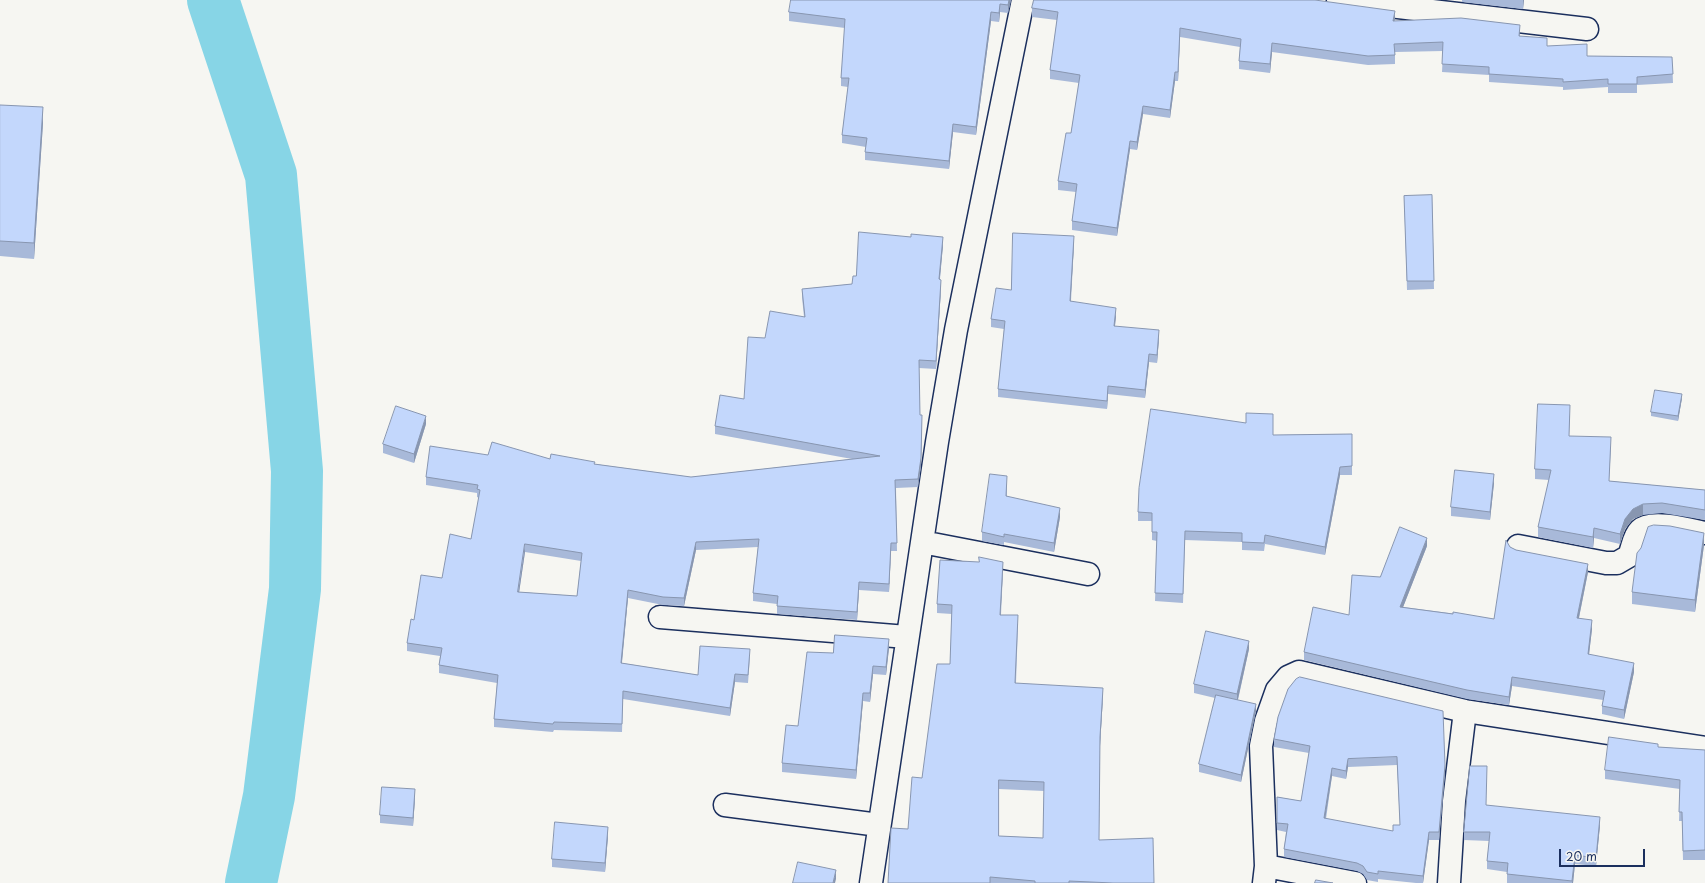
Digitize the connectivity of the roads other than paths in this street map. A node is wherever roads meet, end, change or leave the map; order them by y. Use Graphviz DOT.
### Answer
graph roads {
  1 [pos="1023,0"];
  2 [pos="1338,0"];
  3 [pos="1587,29"];
  4 [pos="1705,533"];
  5 [pos="922,542"];
  6 [pos="1518,546"];
  7 [pos="1088,574"];
  8 [pos="660,617"];
  9 [pos="907,637"];
  10 [pos="1465,711"];
  11 [pos="1705,748"];
  12 [pos="725,805"];
  13 [pos="879,825"];
  14 [pos="1265,874"];
  15 [pos="871,883"];
  16 [pos="1355,883"];
  17 [pos="1450,883"];
  1 -- 5 [label="street"];
  2 -- 3 [label="street"];
  4 -- 6 [label="street"];
  5 -- 7 [label="street"];
  5 -- 9 [label="street"];
  8 -- 9 [label="street"];
  9 -- 13 [label="street"];
  10 -- 11 [label="street"];
  10 -- 14 [label="street"];
  10 -- 17 [label="street"];
  12 -- 13 [label="street"];
  13 -- 15 [label="street"];
  14 -- 16 [label="street"];
}
